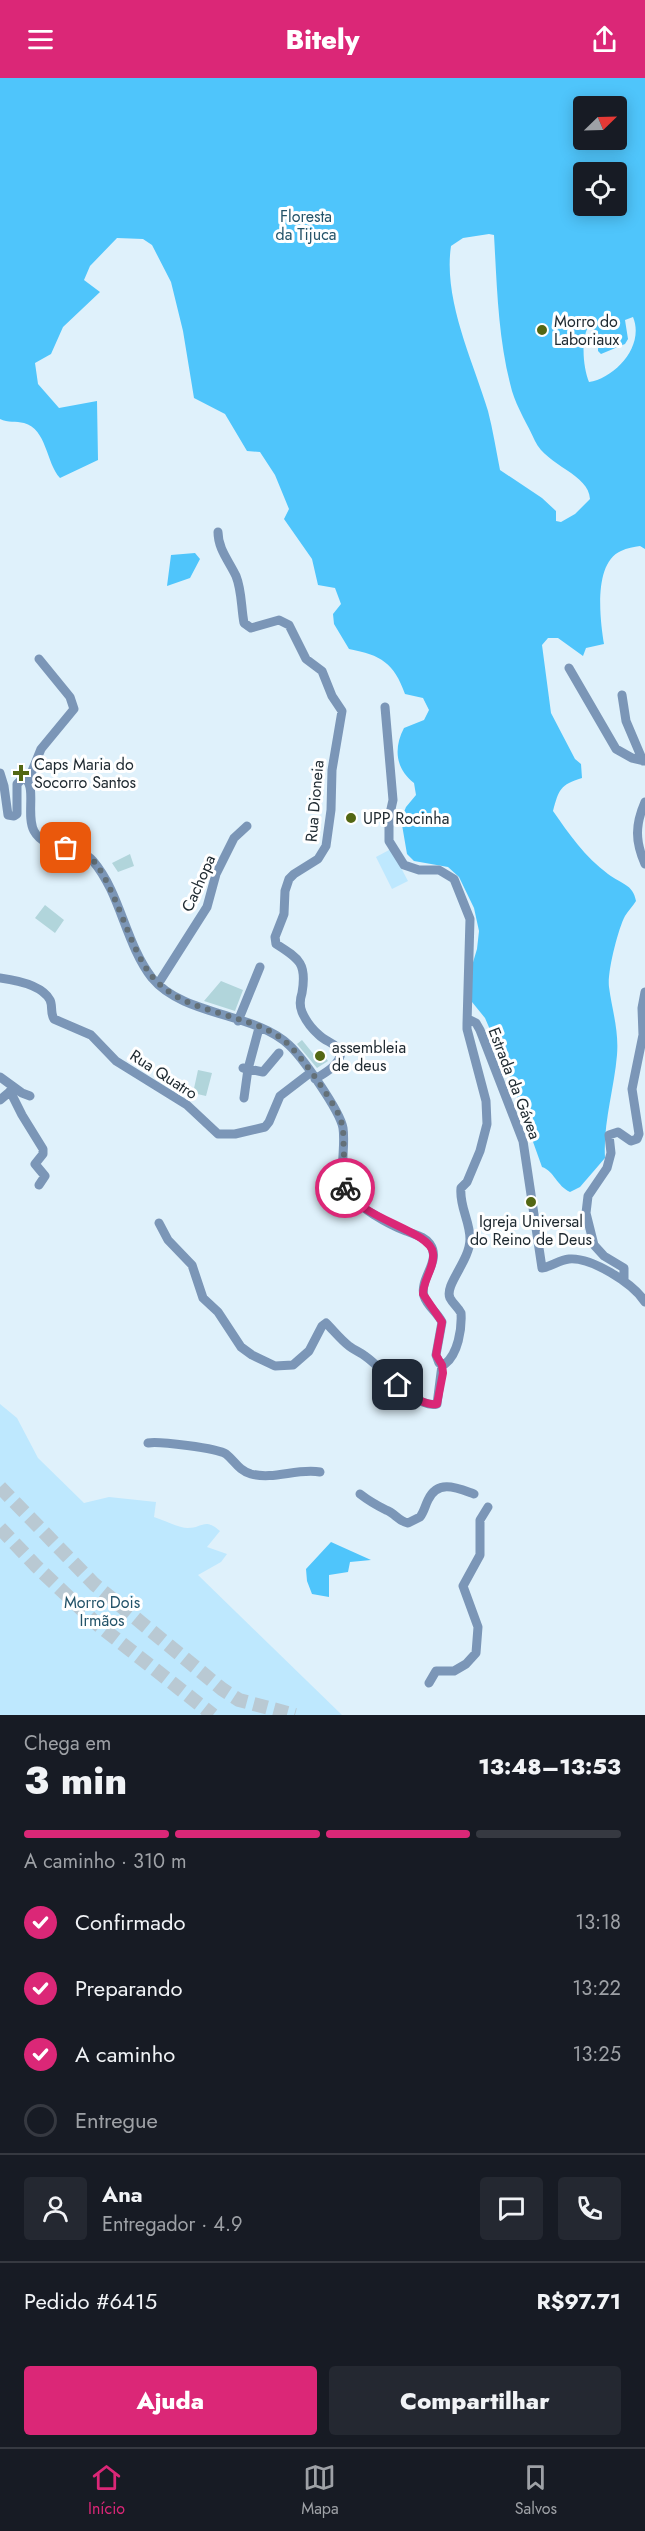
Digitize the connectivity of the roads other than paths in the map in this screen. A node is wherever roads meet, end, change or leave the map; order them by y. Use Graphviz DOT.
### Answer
graph roads {
  1 [pos="218,532"];
  2 [pos="39,659"];
  3 [pos="569,668"];
  4 [pos="622,695"];
  5 [pos="384,707"];
  6 [pos="644,761"];
  7 [pos="0,772"];
  8 [pos="28,781"];
  9 [pos="645,802"];
  10 [pos="247,826"];
  11 [pos="645,864"];
  12 [pos="260,967"];
  13 [pos="0,978"];
  14 [pos="158,984"];
  15 [pos="645,992"];
  16 [pos="644,1017"];
  17 [pos="238,1021"];
  18 [pos="467,1024"];
  19 [pos="259,1028"];
  20 [pos="279,1053"];
  21 [pos="246,1069"];
  22 [pos="313,1076"];
  23 [pos="0,1077"];
  24 [pos="13,1090"];
  25 [pos="30,1096"];
  26 [pos="244,1098"];
  27 [pos="0,1100"];
  28 [pos="39,1185"];
  29 [pos="159,1223"];
  30 [pos="624,1279"];
  31 [pos="645,1302"];
  32 [pos="442,1365"];
  33 [pos="148,1443"];
  34 [pos="320,1472"];
  35 [pos="360,1494"];
  36 [pos="474,1494"];
  37 [pos="488,1507"];
  38 [pos="429,1683"];
  1 -- 22 [label="street, Rua Dioneia"];
  2 -- 8 [label="street"];
  3 -- 6 [label="street"];
  4 -- 6 [label="street"];
  5 -- 18 [label="street"];
  7 -- 8 [label="street"];
  8 -- 14 [label="street"];
  9 -- 11 [label="street"];
  10 -- 14 [label="street, Cachopa"];
  12 -- 17 [label="street"];
  13 -- 22 [label="street, Rua Quatro"];
  14 -- 17 [label="street"];
  15 -- 16 [label="street"];
  16 -- 30 [label="street"];
  17 -- 19 [label="street"];
  18 -- 30 [label="street, Estrada da Gávea"];
  18 -- 32 [label="street, Estrada da Gávea"];
  19 -- 21 [label="street"];
  19 -- 22 [label="street"];
  20 -- 21 [label="street"];
  21 -- 26 [label="street"];
  22 -- 32 [label="street"];
  23 -- 24 [label="street"];
  24 -- 25 [label="street"];
  24 -- 27 [label="street"];
  24 -- 28 [label="street"];
  29 -- 32 [label="street"];
  30 -- 31 [label="street, Estrada da Gávea"];
  33 -- 34 [label="street"];
  35 -- 36 [label="street"];
  37 -- 38 [label="street"];
}
